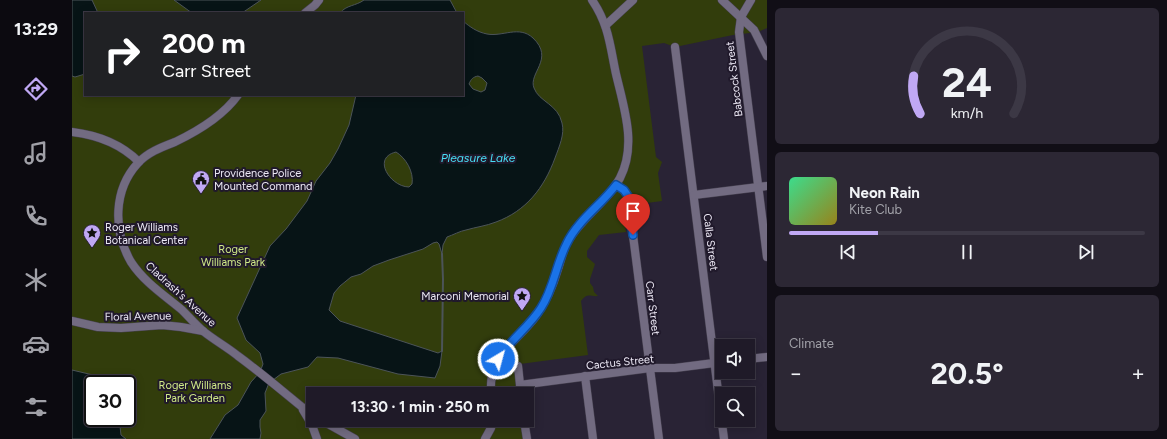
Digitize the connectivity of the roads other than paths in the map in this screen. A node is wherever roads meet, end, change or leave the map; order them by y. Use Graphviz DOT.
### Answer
graph roads {
  1 [pos="319,0"];
  2 [pos="592,0"];
  3 [pos="633,0"];
  4 [pos="722,0"];
  5 [pos="751,0"];
  6 [pos="306,12"];
  7 [pos="741,17"];
  8 [pos="606,26"];
  9 [pos="675,48"];
  10 [pos="767,56"];
  11 [pos="237,96"];
  12 [pos="72,132"];
  13 [pos="139,162"];
  14 [pos="616,185"];
  15 [pos="767,186"];
  16 [pos="758,187"];
  17 [pos="694,195"];
  18 [pos="767,257"];
  19 [pos="72,321"];
  20 [pos="204,332"];
  21 [pos="715,342"];
  22 [pos="767,357"];
  23 [pos="755,358"];
  24 [pos="715,363"];
  25 [pos="518,366"];
  26 [pos="650,368"];
  27 [pos="585,376"];
  28 [pos="719,379"];
  29 [pos="520,385"];
  30 [pos="491,387"];
  31 [pos="302,407"];
  32 [pos="306,410"];
  33 [pos="334,427"];
  34 [pos="491,427"];
  35 [pos="525,427"];
  36 [pos="317,439"];
  37 [pos="355,439"];
  38 [pos="485,439"];
  39 [pos="527,439"];
  40 [pos="593,439"];
  41 [pos="658,439"];
  42 [pos="724,439"];
  1 -- 6 [label="street"];
  2 -- 8 [label="street"];
  3 -- 8 [label="street"];
  4 -- 7 [label="street"];
  5 -- 7 [label="street"];
  7 -- 10 [label="street"];
  7 -- 16 [label="street, Babcock Street"];
  8 -- 14 [label="street"];
  9 -- 17 [label="street, Calla Street"];
  11 -- 13 [label="street, Cladrash's Avenue"];
  12 -- 13 [label="street"];
  13 -- 20 [label="street, Cladrash's Avenue"];
  14 -- 26 [label="street, Carr Street"];
  14 -- 30 [label="street"];
  15 -- 16 [label="street"];
  16 -- 17 [label="street"];
  16 -- 18 [label="street, Babcock Street"];
  17 -- 21 [label="street, Calla Street"];
  19 -- 20 [label="street, Floral Avenue"];
  20 -- 31 [label="street, Cladrash's Avenue"];
  22 -- 23 [label="street"];
  24 -- 26 [label="street, Cactus Street"];
  25 -- 29 [label="street"];
  26 -- 27 [label="street, Cactus Street"];
  26 -- 41 [label="street, Carr Street"];
  27 -- 29 [label="street, Cactus Street"];
  27 -- 40 [label="street"];
  28 -- 42 [label="street, Calla Street"];
  31 -- 32 [label="street, Cladrash's Avenue"];
  31 -- 36 [label="street, Cladrash's Avenue"];
  33 -- 37 [label="street"];
  34 -- 38 [label="street"];
  35 -- 39 [label="street"];
}
